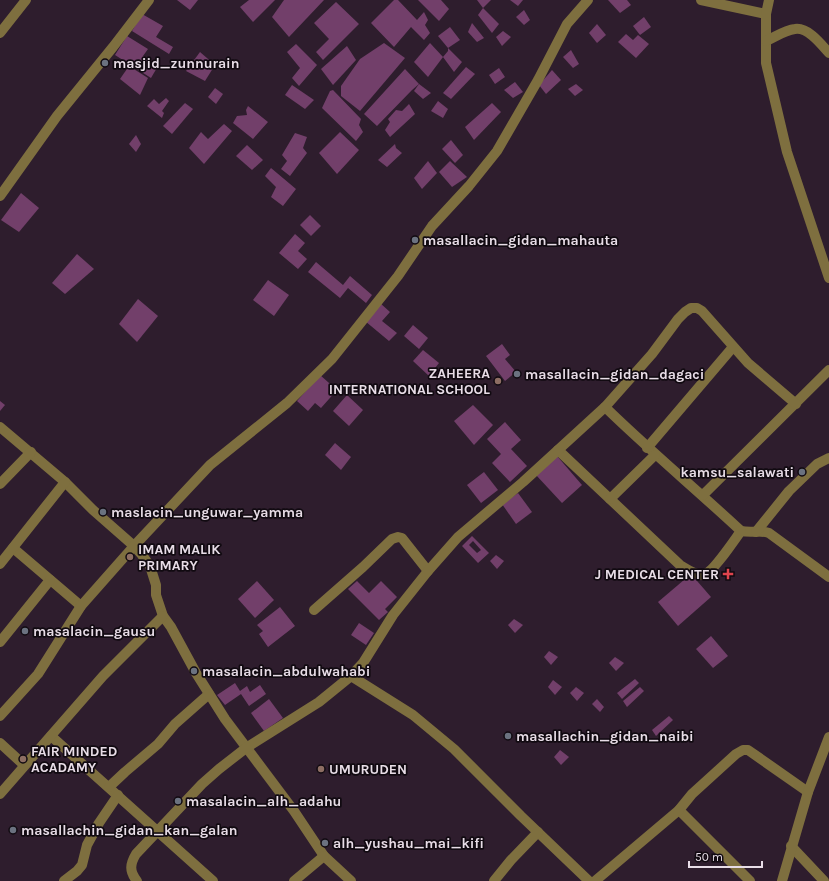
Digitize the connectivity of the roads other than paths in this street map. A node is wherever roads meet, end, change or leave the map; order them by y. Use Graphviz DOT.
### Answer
graph roads {
  1 [pos="26,0"];
  2 [pos="149,0"];
  3 [pos="588,0"];
  4 [pos="701,0"];
  5 [pos="769,0"];
  6 [pos="766,14"];
  7 [pos="0,34"];
  8 [pos="766,41"];
  9 [pos="829,53"];
  10 [pos="0,196"];
  11 [pos="829,278"];
  12 [pos="733,347"];
  13 [pos="829,370"];
  14 [pos="796,404"];
  15 [pos="605,407"];
  16 [pos="0,427"];
  17 [pos="558,450"];
  18 [pos="651,451"];
  19 [pos="31,452"];
  20 [pos="829,458"];
  21 [pos="65,482"];
  22 [pos="0,484"];
  23 [pos="703,495"];
  24 [pos="610,499"];
  25 [pos="741,531"];
  26 [pos="756,532"];
  27 [pos="134,546"];
  28 [pos="13,548"];
  29 [pos="0,564"];
  30 [pos="428,571"];
  31 [pos="829,577"];
  32 [pos="50,580"];
  33 [pos="81,606"];
  34 [pos="314,610"];
  35 [pos="163,616"];
  36 [pos="0,642"];
  37 [pos="351,676"];
  38 [pos="209,694"];
  39 [pos="0,716"];
  40 [pos="51,736"];
  41 [pos="829,737"];
  42 [pos="0,743"];
  43 [pos="246,748"];
  44 [pos="24,765"];
  45 [pos="109,787"];
  46 [pos="808,792"];
  47 [pos="0,794"];
  48 [pos="118,795"];
  49 [pos="679,810"];
  50 [pos="158,831"];
  51 [pos="538,832"];
  52 [pos="792,846"];
  53 [pos="324,856"];
  54 [pos="64,881"];
  55 [pos="137,881"];
  56 [pos="213,881"];
  57 [pos="294,881"];
  58 [pos="351,881"];
  59 [pos="494,881"];
  60 [pos="589,881"];
  61 [pos="595,881"];
  62 [pos="750,881"];
  63 [pos="782,881"];
  64 [pos="824,881"];
  1 -- 7 [label="street"];
  2 -- 10 [label="street"];
  3 -- 27 [label="street"];
  4 -- 6 [label="street"];
  5 -- 6 [label="street"];
  6 -- 8 [label="street"];
  8 -- 9 [label="street"];
  8 -- 11 [label="street"];
  12 -- 14 [label="street"];
  12 -- 15 [label="street"];
  12 -- 18 [label="street"];
  13 -- 14 [label="street"];
  14 -- 23 [label="street"];
  15 -- 17 [label="street"];
  15 -- 18 [label="street"];
  16 -- 19 [label="street"];
  17 -- 24 [label="street"];
  17 -- 30 [label="street"];
  18 -- 23 [label="street"];
  18 -- 24 [label="street"];
  19 -- 21 [label="street"];
  19 -- 22 [label="street"];
  20 -- 26 [label="street"];
  21 -- 27 [label="street"];
  21 -- 28 [label="street"];
  23 -- 25 [label="street"];
  24 -- 25 [label="street"];
  25 -- 26 [label="street"];
  26 -- 31 [label="street"];
  27 -- 33 [label="street"];
  27 -- 35 [label="street"];
  28 -- 29 [label="street"];
  28 -- 32 [label="street"];
  30 -- 34 [label="street"];
  30 -- 37 [label="street"];
  32 -- 33 [label="street"];
  32 -- 36 [label="street"];
  33 -- 39 [label="street"];
  35 -- 38 [label="street"];
  35 -- 40 [label="street"];
  37 -- 43 [label="street"];
  37 -- 51 [label="street"];
  38 -- 43 [label="street"];
  38 -- 45 [label="street"];
  40 -- 44 [label="street"];
  40 -- 45 [label="street"];
  41 -- 46 [label="street"];
  42 -- 44 [label="street"];
  43 -- 50 [label="street"];
  43 -- 53 [label="street"];
  44 -- 47 [label="street"];
  45 -- 48 [label="street"];
  46 -- 49 [label="street"];
  46 -- 52 [label="street"];
  48 -- 50 [label="street"];
  48 -- 54 [label="street"];
  49 -- 61 [label="street"];
  49 -- 62 [label="street"];
  50 -- 55 [label="street"];
  50 -- 56 [label="street"];
  51 -- 59 [label="street"];
  51 -- 60 [label="street"];
  52 -- 63 [label="street"];
  52 -- 64 [label="street"];
  53 -- 57 [label="street"];
  53 -- 58 [label="street"];
}
